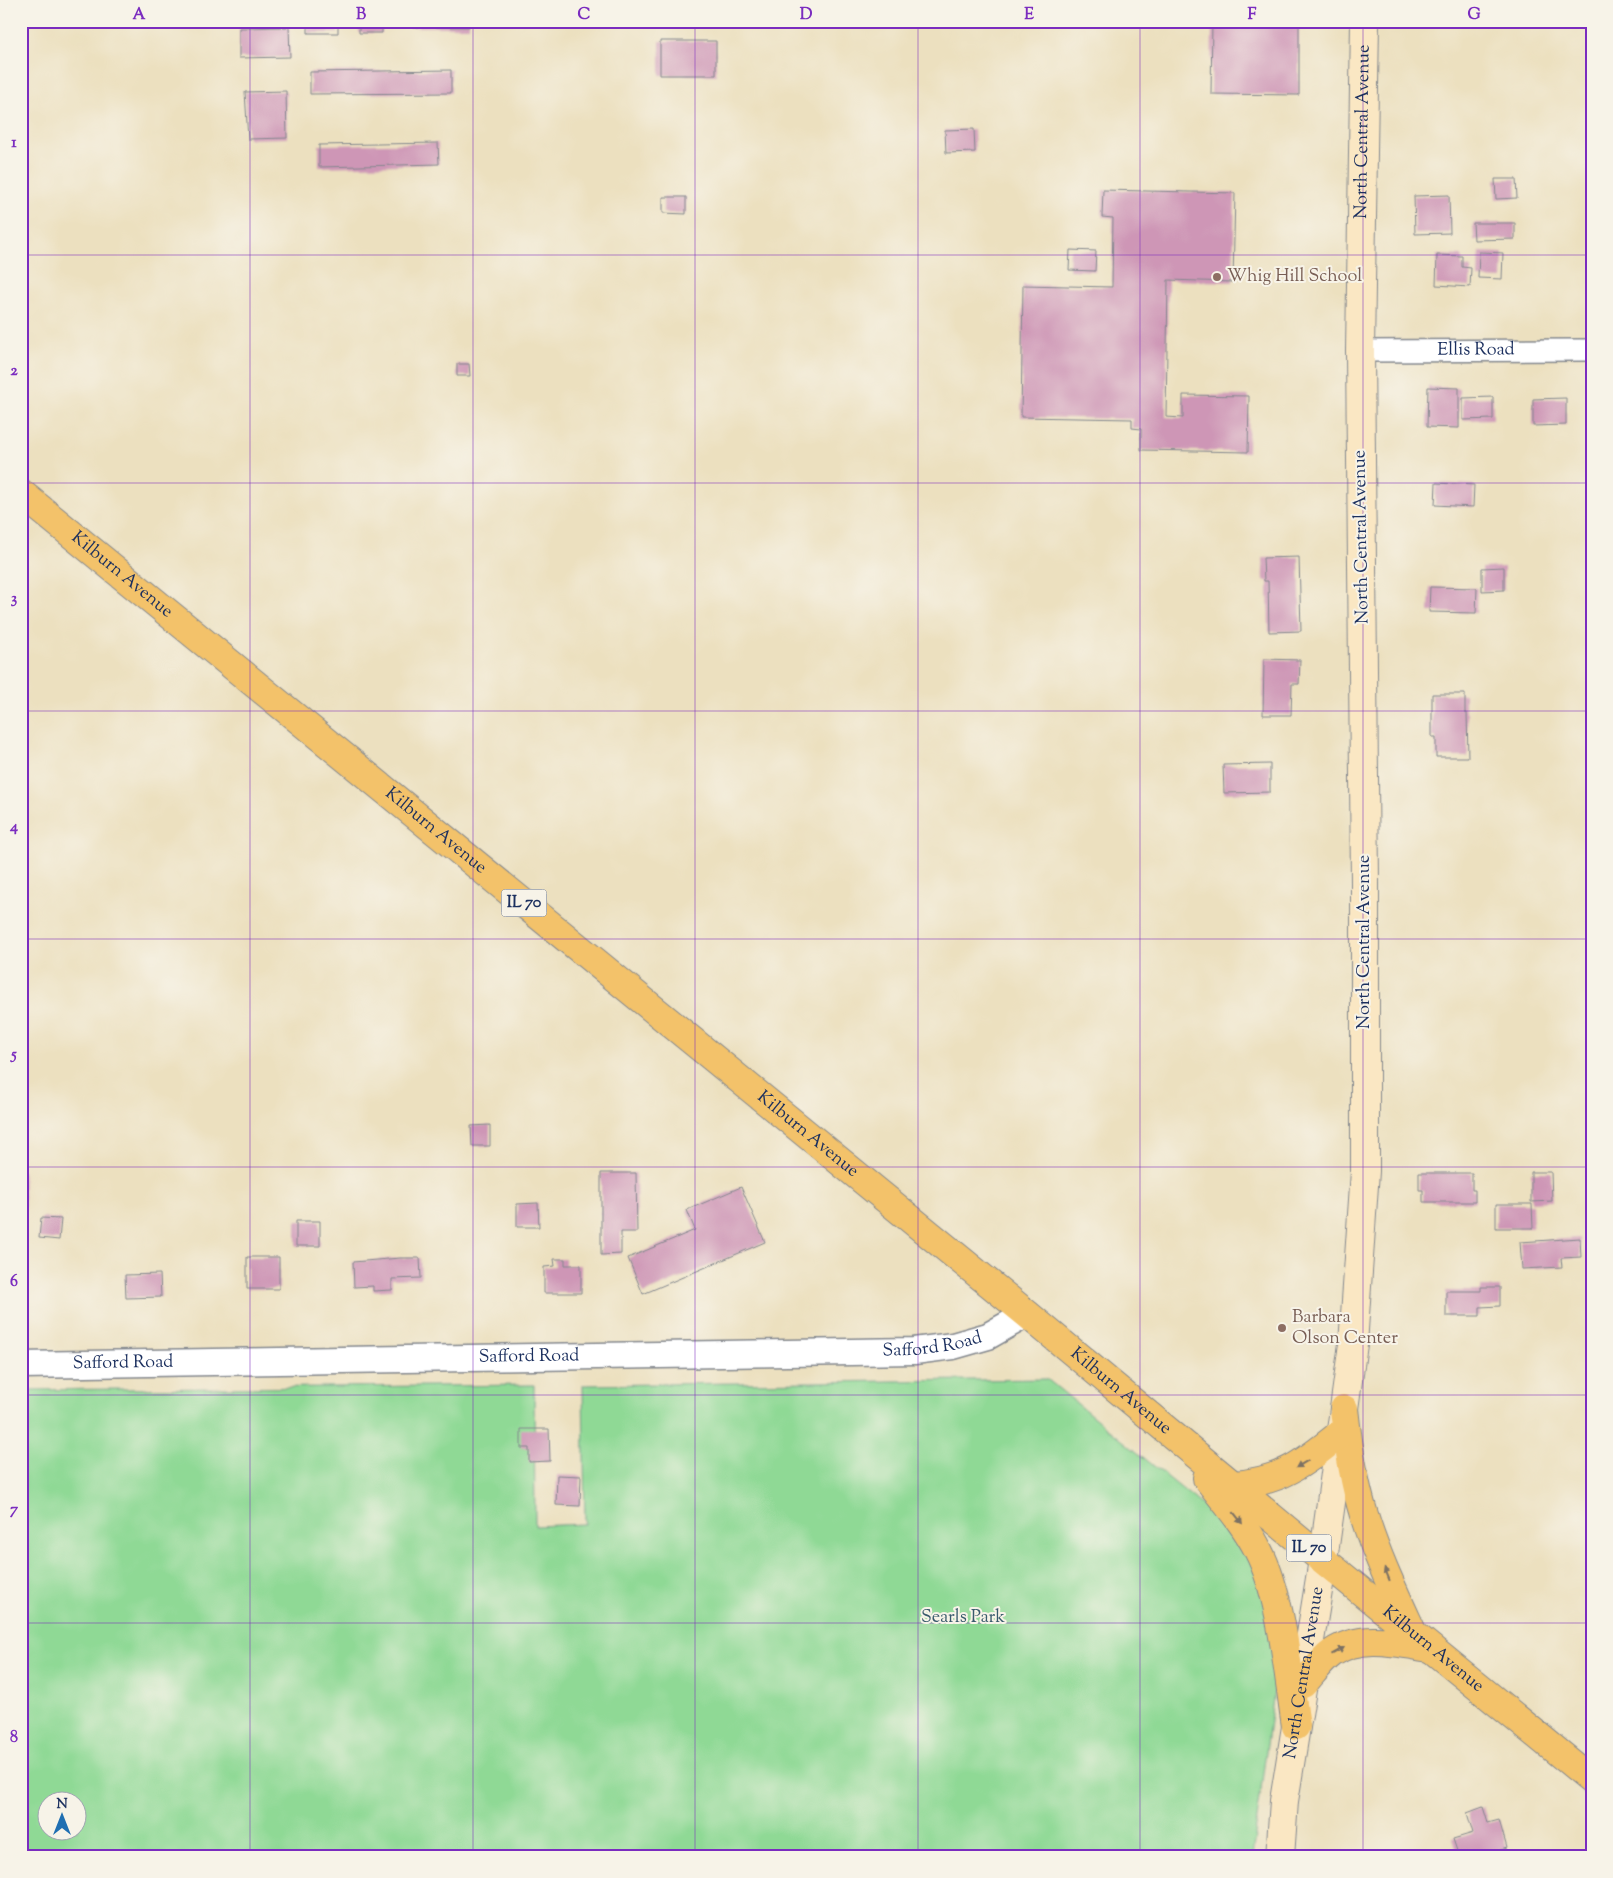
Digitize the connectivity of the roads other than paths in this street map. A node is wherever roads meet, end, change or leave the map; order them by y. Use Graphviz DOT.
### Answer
graph roads {
  1 [pos="1365,21"];
  2 [pos="1592,350"];
  3 [pos="1360,351"];
  4 [pos="21,493"];
  5 [pos="1027,1314"];
  6 [pos="21,1365"];
  7 [pos="1342,1421"];
  8 [pos="1176,1438"];
  9 [pos="1232,1485"];
  10 [pos="1323,1560"];
  11 [pos="1422,1641"];
  12 [pos="1303,1684"];
  13 [pos="1296,1726"];
  14 [pos="1592,1780"];
  15 [pos="1280,1857"];
  1 -- 3 [label="main road, North Central Avenue"];
  2 -- 3 [label="street, Ellis Road"];
  3 -- 7 [label="main road, North Central Avenue"];
  4 -- 5 [label="main road, Kilburn Avenue / IL 70"];
  5 -- 6 [label="street, Safford Road"];
  5 -- 8 [label="main road, Kilburn Avenue / IL 70"];
  7 -- 9 [label="main road, one-way"];
  7 -- 10 [label="main road, North Central Avenue"];
  11 -- 7 [label="main road, one-way"];
  8 -- 9 [label="main road, Kilburn Avenue / IL 70"];
  8 -- 13 [label="main road, one-way"];
  9 -- 10 [label="main road, Kilburn Avenue / IL 70"];
  10 -- 11 [label="main road, Kilburn Avenue / IL 70"];
  10 -- 12 [label="main road, North Central Avenue"];
  12 -- 11 [label="main road, one-way"];
  11 -- 14 [label="main road, Kilburn Avenue / IL 70"];
  12 -- 13 [label="main road, North Central Avenue"];
  13 -- 15 [label="main road, North Central Avenue"];
}
